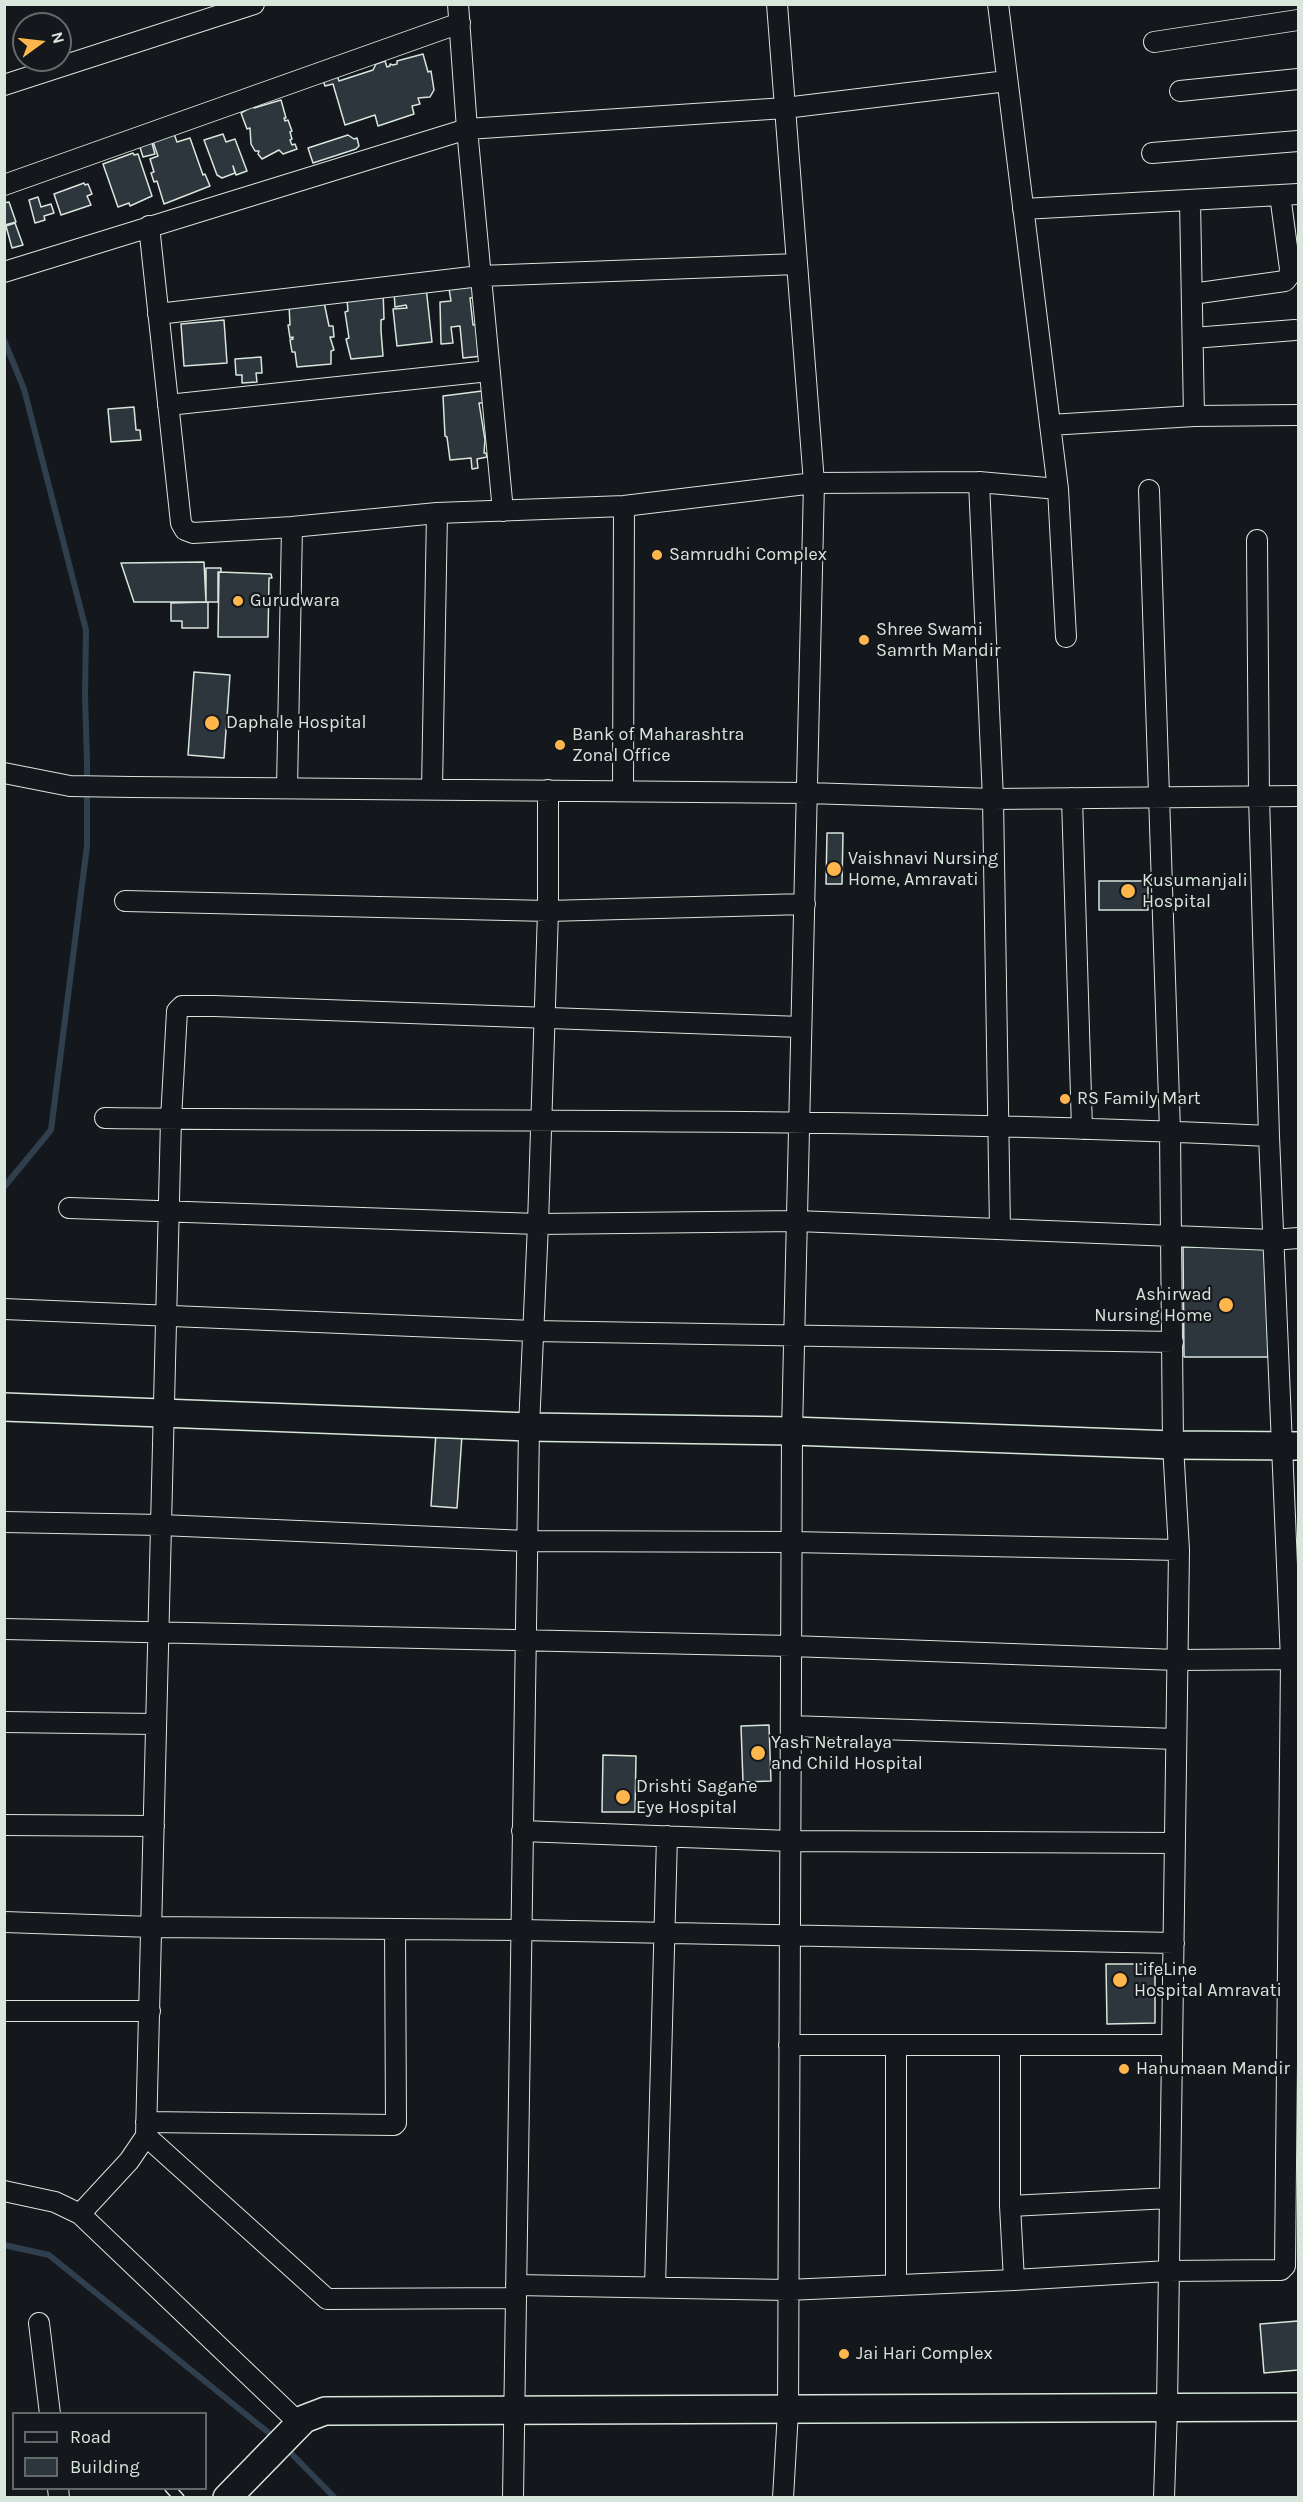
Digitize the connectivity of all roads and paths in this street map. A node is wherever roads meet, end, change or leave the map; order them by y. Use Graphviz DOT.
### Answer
graph roads {
  1 [pos="254,4"];
  2 [pos="777,4"];
  3 [pos="998,4"];
  4 [pos="459,14"];
  5 [pos="1299,20"];
  6 [pos="1154,42"];
  7 [pos="1299,79"];
  8 [pos="1007,81"];
  9 [pos="4,85"];
  10 [pos="1180,91"];
  11 [pos="785,108"];
  12 [pos="466,129"];
  13 [pos="1299,141"];
  14 [pos="1152,153"];
  15 [pos="4,184"];
  16 [pos="1289,195"];
  17 [pos="1190,201"];
  18 [pos="1023,209"];
  19 [pos="149,226"];
  20 [pos="797,264"];
  21 [pos="13,269"];
  22 [pos="480,276"];
  23 [pos="1192,294"];
  24 [pos="158,314"];
  25 [pos="1295,330"];
  26 [pos="1193,338"];
  27 [pos="489,371"];
  28 [pos="168,405"];
  29 [pos="1299,415"];
  30 [pos="1194,416"];
  31 [pos="1050,425"];
  32 [pos="979,482"];
  33 [pos="814,483"];
  34 [pos="1058,489"];
  35 [pos="1149,490"];
  36 [pos="624,506"];
  37 [pos="502,511"];
  38 [pos="436,513"];
  39 [pos="292,527"];
  40 [pos="1257,540"];
  41 [pos="1066,638"];
  42 [pos="4,773"];
  43 [pos="287,788"];
  44 [pos="432,789"];
  45 [pos="548,790"];
  46 [pos="623,790"];
  47 [pos="808,793"];
  48 [pos="1158,796"];
  49 [pos="1299,796"];
  50 [pos="1259,797"];
  51 [pos="1072,798"];
  52 [pos="993,799"];
  53 [pos="124,901"];
  54 [pos="805,904"];
  55 [pos="548,911"];
  56 [pos="544,1018"];
  57 [pos="801,1027"];
  58 [pos="105,1118"];
  59 [pos="171,1119"];
  60 [pos="542,1120"];
  61 [pos="799,1124"];
  62 [pos="998,1127"];
  63 [pos="1082,1129"];
  64 [pos="1170,1131"];
  65 [pos="1269,1136"];
  66 [pos="69,1208"];
  67 [pos="170,1212"];
  68 [pos="797,1221"];
  69 [pos="538,1224"];
  70 [pos="1000,1229"];
  71 [pos="1172,1236"];
  72 [pos="1299,1238"];
  73 [pos="1272,1240"];
  74 [pos="4,1309"];
  75 [pos="167,1316"];
  76 [pos="533,1331"];
  77 [pos="794,1336"];
  78 [pos="1173,1342"];
  79 [pos="4,1407"];
  80 [pos="164,1414"];
  81 [pos="529,1427"];
  82 [pos="792,1431"];
  83 [pos="1173,1445"];
  84 [pos="1289,1445"];
  85 [pos="4,1522"];
  86 [pos="161,1525"];
  87 [pos="527,1541"];
  88 [pos="792,1542"];
  89 [pos="1179,1550"];
  90 [pos="4,1629"];
  91 [pos="159,1632"];
  92 [pos="526,1640"];
  93 [pos="791,1646"];
  94 [pos="1178,1660"];
  95 [pos="1295,1660"];
  96 [pos="4,1722"];
  97 [pos="156,1724"];
  98 [pos="791,1726"];
  99 [pos="1176,1739"];
  100 [pos="4,1825"];
  101 [pos="154,1826"];
  102 [pos="522,1831"];
  103 [pos="667,1836"];
  104 [pos="790,1841"];
  105 [pos="1175,1843"];
  106 [pos="4,1922"];
  107 [pos="152,1927"];
  108 [pos="395,1929"];
  109 [pos="521,1930"];
  110 [pos="665,1932"];
  111 [pos="790,1934"];
  112 [pos="1174,1943"];
  113 [pos="4,2011"];
  114 [pos="150,2011"];
  115 [pos="789,2045"];
  116 [pos="896,2045"];
  117 [pos="1010,2045"];
  118 [pos="1172,2045"];
  119 [pos="146,2129"];
  120 [pos="4,2191"];
  121 [pos="1170,2198"];
  122 [pos="1010,2206"];
  123 [pos="80,2214"];
  124 [pos="1168,2271"];
  125 [pos="1014,2280"];
  126 [pos="896,2284"];
  127 [pos="655,2287"];
  128 [pos="787,2290"];
  129 [pos="516,2292"];
  130 [pos="39,2323"];
  131 [pos="1299,2407"];
  132 [pos="1167,2408"];
  133 [pos="788,2411"];
  134 [pos="50,2412"];
  135 [pos="514,2412"];
  136 [pos="294,2429"];
  137 [pos="227,2498"];
  138 [pos="513,2498"];
  139 [pos="783,2498"];
  140 [pos="1164,2498"];
  1 -- 9 [label="street"];
  2 -- 11 [label="street"];
  3 -- 8 [label="street"];
  4 -- 12 [label="street"];
  4 -- 15 [label="street"];
  5 -- 6 [label="street"];
  7 -- 10 [label="street"];
  8 -- 11 [label="street"];
  8 -- 18 [label="street"];
  11 -- 12 [label="street"];
  11 -- 20 [label="street"];
  12 -- 19 [label="street"];
  12 -- 22 [label="street"];
  13 -- 14 [label="street"];
  16 -- 17 [label="street"];
  16 -- 23 [label="street"];
  17 -- 18 [label="street"];
  17 -- 23 [label="street"];
  18 -- 31 [label="street"];
  19 -- 21 [label="street"];
  19 -- 24 [label="street"];
  20 -- 22 [label="street"];
  20 -- 33 [label="street"];
  22 -- 24 [label="street"];
  22 -- 27 [label="street"];
  23 -- 26 [label="street"];
  24 -- 28 [label="street"];
  25 -- 26 [label="street"];
  26 -- 30 [label="street"];
  27 -- 28 [label="street"];
  27 -- 37 [label="street"];
  28 -- 39 [label="street"];
  29 -- 30 [label="street"];
  30 -- 31 [label="street"];
  31 -- 34 [label="street"];
  32 -- 33 [label="street"];
  32 -- 34 [label="street"];
  32 -- 52 [label="street"];
  33 -- 36 [label="street"];
  33 -- 47 [label="street"];
  34 -- 41 [label="street"];
  35 -- 48 [label="street"];
  36 -- 37 [label="street"];
  36 -- 46 [label="street"];
  37 -- 38 [label="street"];
  38 -- 39 [label="street"];
  38 -- 44 [label="street"];
  39 -- 43 [label="street"];
  40 -- 50 [label="street"];
  42 -- 43 [label="street"];
  43 -- 44 [label="street"];
  44 -- 45 [label="street"];
  45 -- 46 [label="street"];
  45 -- 55 [label="street"];
  46 -- 47 [label="street"];
  47 -- 52 [label="street"];
  47 -- 54 [label="street"];
  48 -- 50 [label="street"];
  48 -- 51 [label="street"];
  48 -- 64 [label="street"];
  49 -- 50 [label="street"];
  50 -- 65 [label="street"];
  51 -- 52 [label="street"];
  51 -- 63 [label="street"];
  52 -- 62 [label="street"];
  53 -- 55 [label="street"];
  54 -- 55 [label="street"];
  54 -- 57 [label="street"];
  55 -- 56 [label="street"];
  56 -- 57 [label="street"];
  56 -- 59 [label="street"];
  56 -- 60 [label="street"];
  57 -- 61 [label="street"];
  58 -- 59 [label="street"];
  59 -- 60 [label="street"];
  59 -- 67 [label="street"];
  60 -- 61 [label="street"];
  60 -- 69 [label="street"];
  61 -- 62 [label="street"];
  61 -- 68 [label="street"];
  62 -- 63 [label="street"];
  62 -- 70 [label="street"];
  63 -- 64 [label="street"];
  64 -- 65 [label="street"];
  64 -- 71 [label="street"];
  65 -- 73 [label="street"];
  66 -- 67 [label="street"];
  67 -- 69 [label="street"];
  67 -- 75 [label="street"];
  68 -- 69 [label="street"];
  68 -- 70 [label="street"];
  68 -- 77 [label="street"];
  69 -- 76 [label="street"];
  70 -- 71 [label="street"];
  71 -- 73 [label="street"];
  71 -- 78 [label="street"];
  72 -- 73 [label="street"];
  73 -- 84 [label="street"];
  74 -- 75 [label="street"];
  75 -- 76 [label="street"];
  75 -- 80 [label="street"];
  76 -- 77 [label="street"];
  76 -- 81 [label="street"];
  77 -- 78 [label="street"];
  77 -- 82 [label="street"];
  78 -- 83 [label="street"];
  79 -- 80 [label="street"];
  80 -- 81 [label="street"];
  80 -- 86 [label="street"];
  81 -- 82 [label="street"];
  81 -- 87 [label="street"];
  82 -- 83 [label="street"];
  82 -- 88 [label="street"];
  83 -- 84 [label="street"];
  83 -- 89 [label="street"];
  84 -- 95 [label="street"];
  85 -- 86 [label="street"];
  86 -- 87 [label="street"];
  86 -- 91 [label="street"];
  87 -- 88 [label="street"];
  87 -- 92 [label="street"];
  88 -- 89 [label="street"];
  88 -- 93 [label="street"];
  89 -- 94 [label="street"];
  90 -- 91 [label="street"];
  91 -- 92 [label="street"];
  91 -- 97 [label="street"];
  92 -- 93 [label="street"];
  92 -- 102 [label="street"];
  93 -- 94 [label="street"];
  93 -- 98 [label="street"];
  94 -- 95 [label="street"];
  94 -- 99 [label="street"];
  95 -- 124 [label="street"];
  96 -- 97 [label="street"];
  97 -- 101 [label="street"];
  98 -- 99 [label="street"];
  98 -- 104 [label="street"];
  99 -- 105 [label="street"];
  100 -- 101 [label="street"];
  101 -- 107 [label="street"];
  102 -- 103 [label="street"];
  102 -- 109 [label="street"];
  103 -- 104 [label="street"];
  103 -- 110 [label="street"];
  104 -- 105 [label="street"];
  104 -- 111 [label="street"];
  105 -- 112 [label="street"];
  106 -- 107 [label="street"];
  107 -- 108 [label="street"];
  107 -- 114 [label="street"];
  108 -- 109 [label="street"];
  108 -- 119 [label="street"];
  109 -- 110 [label="street"];
  109 -- 129 [label="street"];
  110 -- 111 [label="street"];
  110 -- 127 [label="street"];
  111 -- 112 [label="street"];
  111 -- 115 [label="street"];
  112 -- 118 [label="street"];
  113 -- 114 [label="street"];
  114 -- 119 [label="street"];
  115 -- 116 [label="street"];
  115 -- 128 [label="street"];
  116 -- 117 [label="street"];
  116 -- 126 [label="street"];
  117 -- 118 [label="street"];
  117 -- 122 [label="street"];
  118 -- 121 [label="street"];
  119 -- 123 [label="street"];
  119 -- 129 [label="street"];
  120 -- 123 [label="street"];
  121 -- 122 [label="street"];
  121 -- 124 [label="street"];
  122 -- 125 [label="street"];
  123 -- 136 [label="street"];
  124 -- 125 [label="street"];
  124 -- 132 [label="street"];
  125 -- 126 [label="street"];
  126 -- 128 [label="street"];
  127 -- 128 [label="street"];
  127 -- 129 [label="street"];
  128 -- 133 [label="street"];
  129 -- 135 [label="street"];
  130 -- 134 [label="street"];
  131 -- 132 [label="street"];
  132 -- 133 [label="street"];
  132 -- 140 [label="street"];
  133 -- 135 [label="street"];
  133 -- 139 [label="street"];
  135 -- 136 [label="street"];
  135 -- 138 [label="street"];
  136 -- 137 [label="street"];
}
